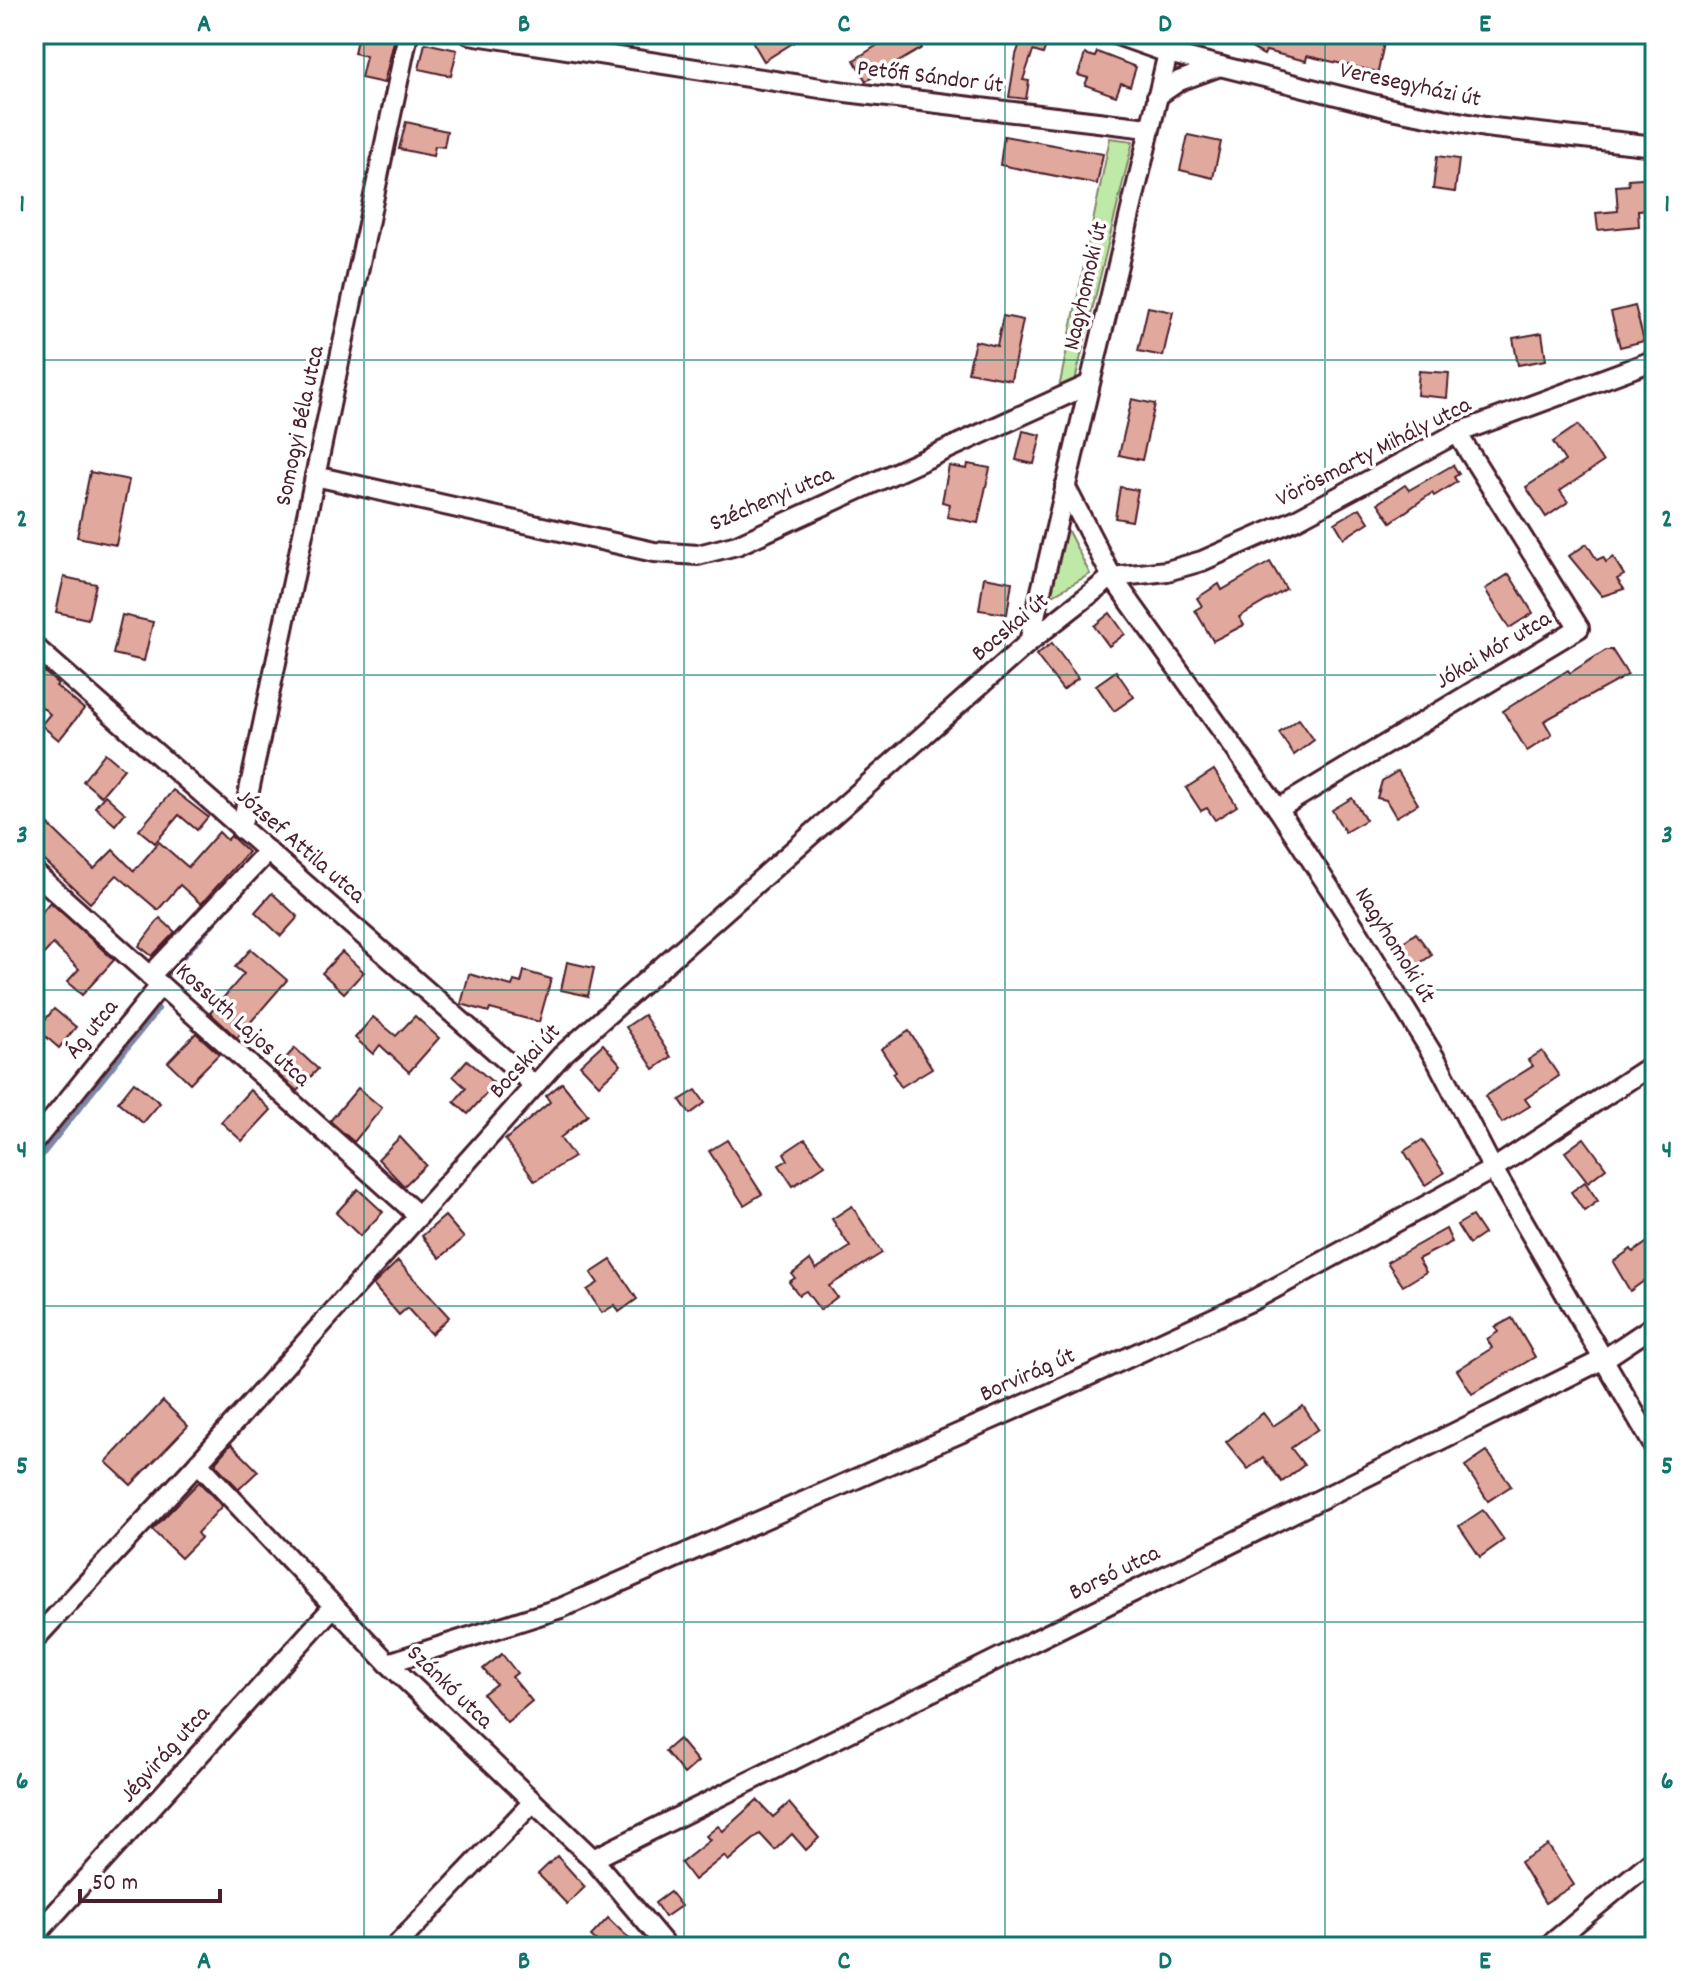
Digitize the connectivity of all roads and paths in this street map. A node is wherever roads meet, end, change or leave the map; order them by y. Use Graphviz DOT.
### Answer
graph roads {
  1 [pos="408,34"];
  2 [pos="469,34"];
  3 [pos="1114,34"];
  4 [pos="1168,53"];
  5 [pos="1220,66"];
  6 [pos="1157,96"];
  7 [pos="1148,128"];
  8 [pos="1655,146"];
  9 [pos="1655,360"];
  10 [pos="1088,385"];
  11 [pos="1457,433"];
  12 [pos="315,476"];
  13 [pos="1065,486"];
  14 [pos="1112,577"];
  15 [pos="1029,642"];
  16 [pos="34,646"];
  17 [pos="1278,809"];
  18 [pos="241,829"];
  19 [pos="268,851"];
  20 [pos="34,872"];
  21 [pos="155,981"];
  22 [pos="1655,1063"];
  23 [pos="534,1085"];
  24 [pos="34,1142"];
  25 [pos="1493,1169"];
  26 [pos="419,1216"];
  27 [pos="1655,1325"];
  28 [pos="1604,1359"];
  29 [pos="1655,1448"];
  30 [pos="198,1463"];
  31 [pos="334,1606"];
  32 [pos="34,1640"];
  33 [pos="388,1663"];
  34 [pos="533,1802"];
  35 [pos="1655,1858"];
  36 [pos="593,1859"];
  37 [pos="34,1937"];
  38 [pos="395,1947"];
  39 [pos="667,1947"];
  40 [pos="1547,1947"];
  1 -- 12 [label="street, Somogyi Béla utca"];
  2 -- 7 [label="street, Petőfi Sándor út"];
  3 -- 4 [label="street, Veresegyházi út"];
  4 -- 5 [label="street, Veresegyházi út"];
  4 -- 6 [label="street, Nagyhomoki út"];
  5 -- 6 [label="street"];
  5 -- 8 [label="street, Veresegyházi út"];
  6 -- 7 [label="street, Nagyhomoki út"];
  7 -- 10 [label="street, Nagyhomoki út"];
  9 -- 11 [label="street, Vörösmarty Mihály utca"];
  10 -- 12 [label="street, Széchenyi utca"];
  10 -- 13 [label="street, Nagyhomoki út"];
  11 -- 14 [label="street, Vörösmarty Mihály utca"];
  11 -- 17 [label="street, Jókai Mór utca"];
  12 -- 18 [label="street, Somogyi Béla utca"];
  13 -- 14 [label="street, Nagyhomoki út"];
  13 -- 15 [label="street, Nagyhomoki út"];
  14 -- 15 [label="street, Bocskai út"];
  14 -- 17 [label="street, Nagyhomoki út"];
  15 -- 23 [label="street, Bocskai út"];
  16 -- 18 [label="street, József Attila utca"];
  17 -- 25 [label="street, Nagyhomoki út"];
  18 -- 19 [label="street, József Attila utca"];
  19 -- 21 [label="street, Ág utca"];
  19 -- 23 [label="street, József Attila utca"];
  20 -- 21 [label="street, Kossuth Lajos utca"];
  21 -- 24 [label="street, Ág utca"];
  21 -- 26 [label="street, Kossuth Lajos utca"];
  22 -- 25 [label="street, Borvirág út"];
  23 -- 26 [label="street, Bocskai út"];
  25 -- 28 [label="street, Nagyhomoki út"];
  25 -- 33 [label="street, Borvirág út"];
  26 -- 30 [label="street, Bocskai út"];
  27 -- 28 [label="street, Borsó utca"];
  28 -- 29 [label="street, Nagyhomoki út"];
  28 -- 36 [label="street, Borsó utca"];
  30 -- 31 [label="street, Szánkó utca"];
  30 -- 32 [label="street, Bocskai út"];
  31 -- 33 [label="street, Szánkó utca"];
  31 -- 37 [label="street, Jégvirág utca"];
  33 -- 34 [label="street, Szánkó utca"];
  34 -- 36 [label="street, Szánkó utca"];
  34 -- 38 [label="street"];
  35 -- 40 [label="street"];
  36 -- 39 [label="street, Szánkó utca"];
}
